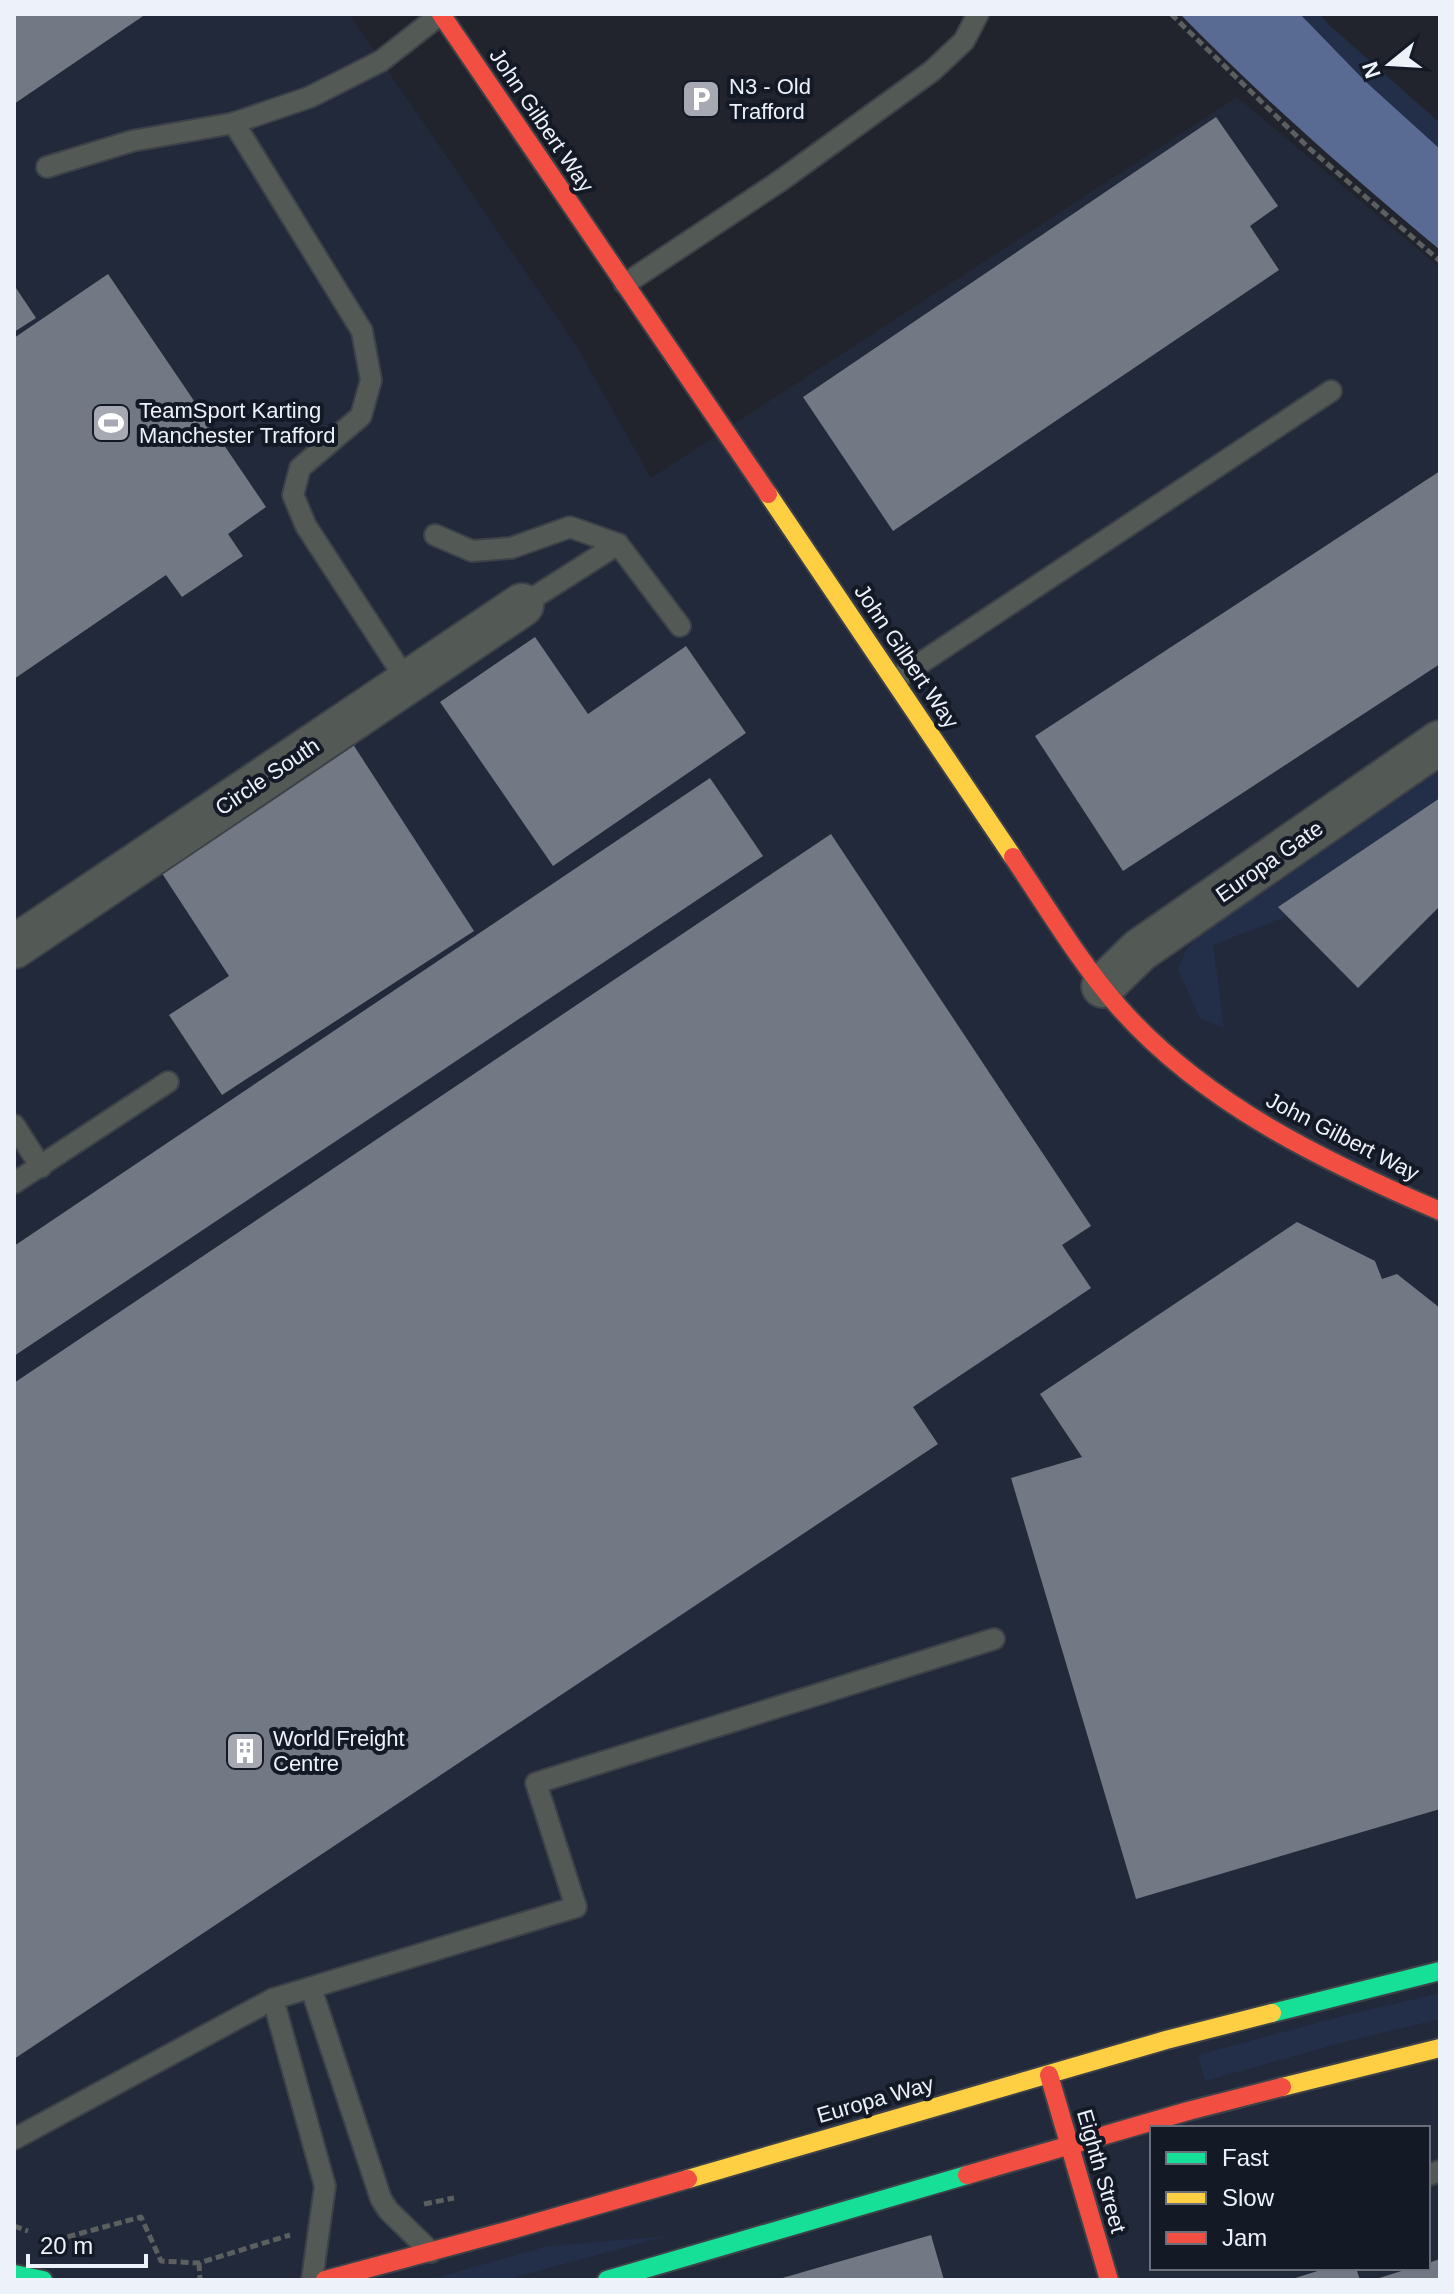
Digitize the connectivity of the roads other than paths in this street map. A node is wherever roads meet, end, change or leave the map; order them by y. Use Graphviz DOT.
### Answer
graph roads {
  1 [pos="441,14"];
  2 [pos="978,14"];
  3 [pos="234,123"];
  4 [pos="47,167"];
  5 [pos="625,284"];
  6 [pos="1331,391"];
  7 [pos="435,535"];
  8 [pos="618,544"];
  9 [pos="522,605"];
  10 [pos="680,626"];
  11 [pos="895,680"];
  12 [pos="407,681"];
  13 [pos="1440,742"];
  14 [pos="14,947"];
  15 [pos="1103,986"];
  16 [pos="168,1082"];
  17 [pos="14,1125"];
  18 [pos="41,1167"];
  19 [pos="14,1183"];
  20 [pos="1440,1211"];
  21 [pos="994,1639"];
  22 [pos="1440,1971"];
  23 [pos="311,1988"];
  24 [pos="273,1999"];
  25 [pos="1440,2048"];
  26 [pos="1049,2075"];
  27 [pos="14,2139"];
  28 [pos="1070,2146"];
  29 [pos="431,2252"];
  30 [pos="14,2274"];
  31 [pos="43,2280"];
  32 [pos="312,2280"];
  33 [pos="325,2280"];
  34 [pos="607,2280"];
  35 [pos="1109,2280"];
  1 -- 3 [label="lane"];
  1 -- 5 [label="street, John Gilbert Way"];
  2 -- 5 [label="lane"];
  3 -- 4 [label="lane"];
  3 -- 12 [label="lane"];
  5 -- 11 [label="street, John Gilbert Way"];
  6 -- 11 [label="lane"];
  7 -- 8 [label="lane"];
  8 -- 9 [label="lane"];
  8 -- 10 [label="lane"];
  9 -- 12 [label="street, Circle South"];
  11 -- 15 [label="street, John Gilbert Way"];
  12 -- 14 [label="street, Circle South"];
  13 -- 15 [label="street, Europa Gate"];
  15 -- 20 [label="street, John Gilbert Way"];
  16 -- 18 [label="lane"];
  17 -- 18 [label="lane"];
  18 -- 19 [label="lane"];
  21 -- 23 [label="lane"];
  22 -- 26 [label="street, Europa Way"];
  23 -- 24 [label="lane"];
  23 -- 29 [label="lane"];
  24 -- 27 [label="lane"];
  24 -- 32 [label="lane"];
  25 -- 28 [label="street"];
  26 -- 28 [label="street, Eighth Street"];
  26 -- 29 [label="street, Europa Way"];
  28 -- 34 [label="street"];
  28 -- 35 [label="street, Eighth Street"];
  29 -- 33 [label="street, Europa Way"];
  30 -- 31 [label="street"];
}
